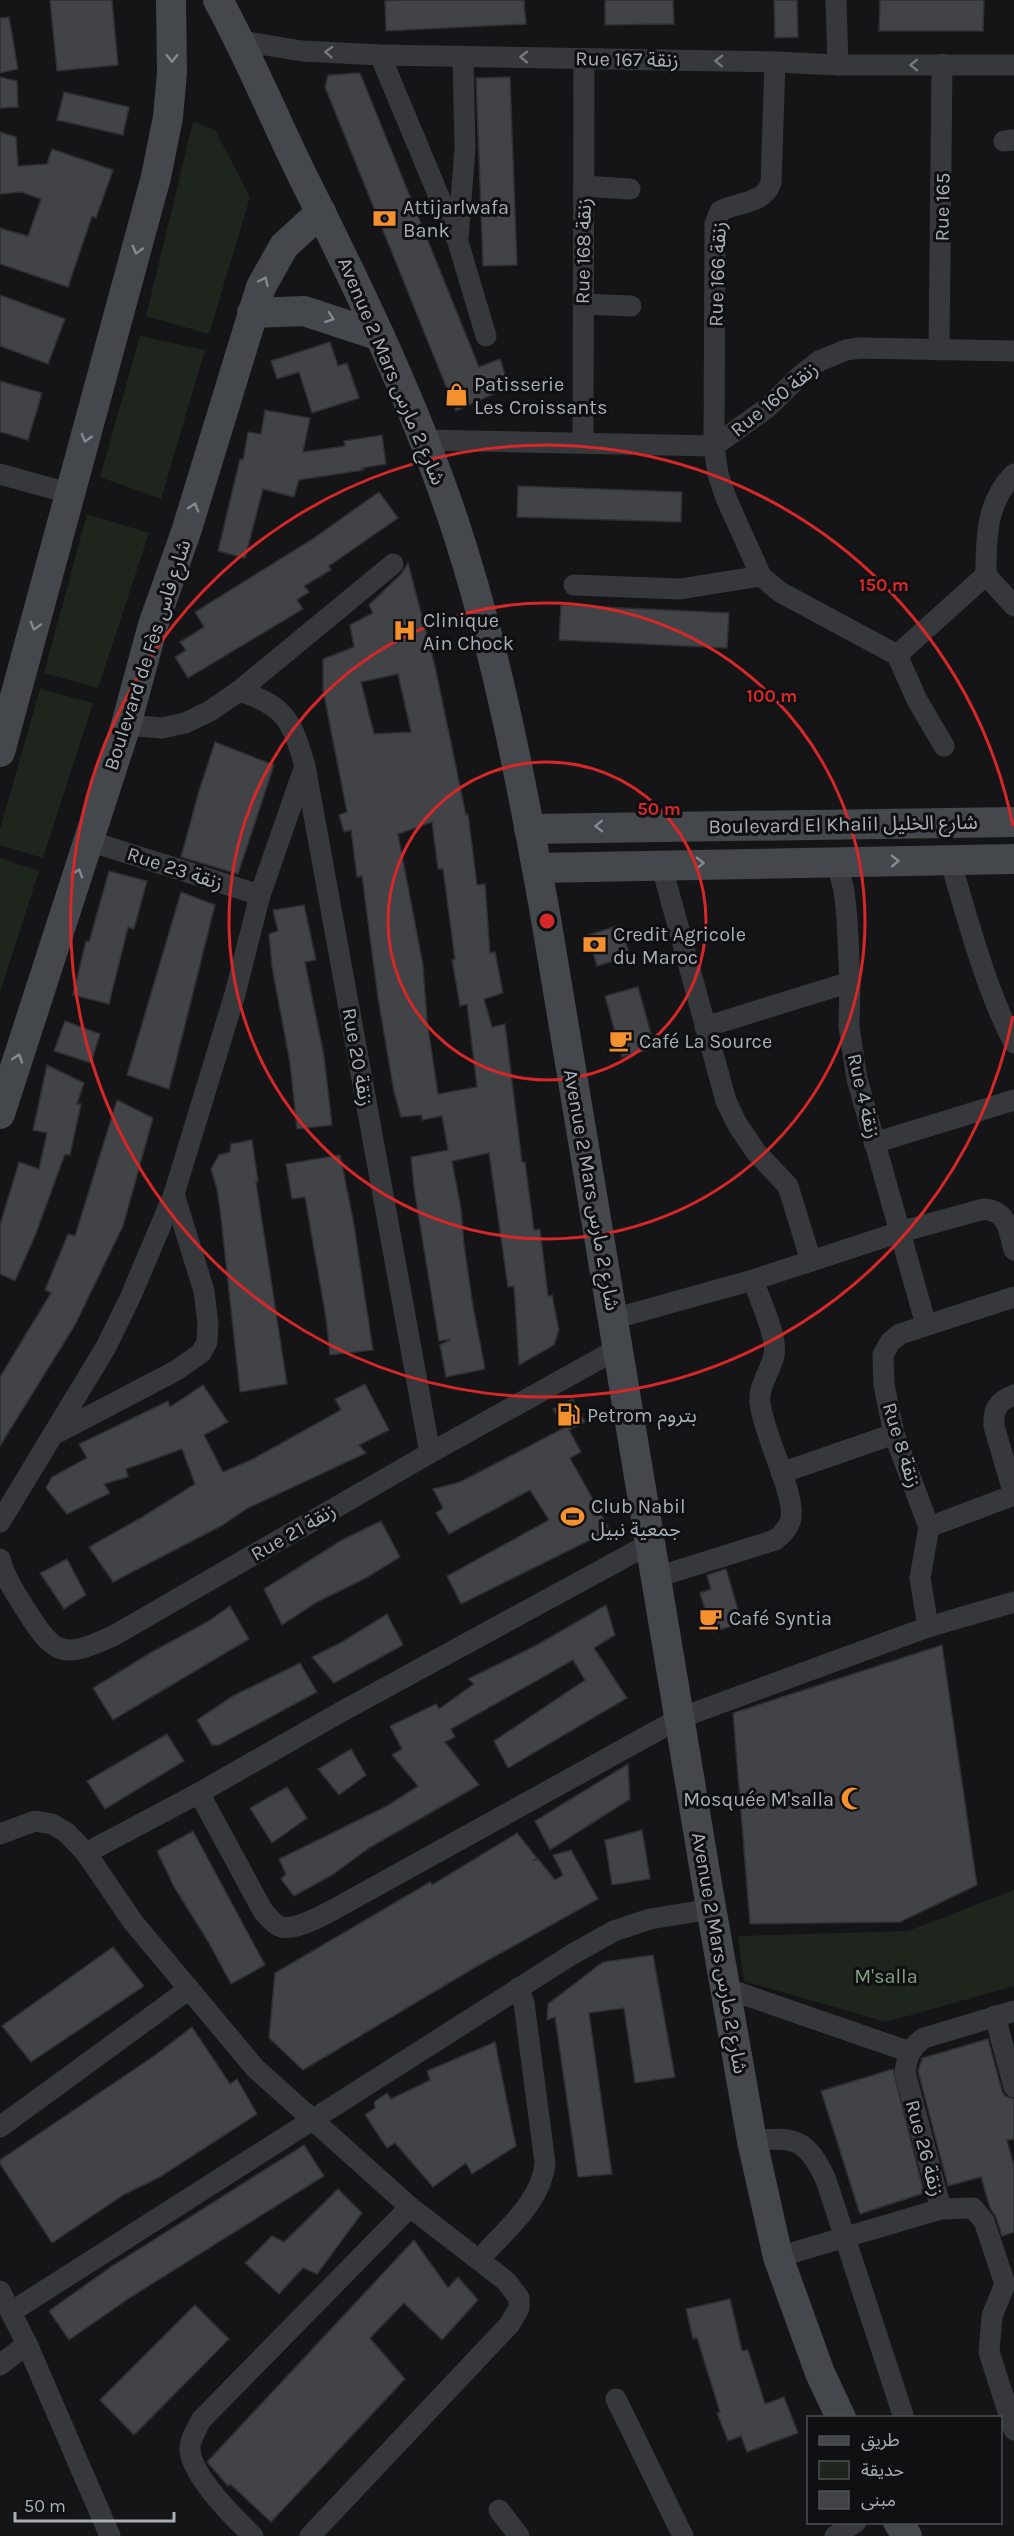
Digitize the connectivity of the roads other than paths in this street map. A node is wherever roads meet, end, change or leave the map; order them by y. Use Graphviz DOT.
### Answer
graph roads {
  1 [pos="171,0"];
  2 [pos="218,0"];
  3 [pos="836,0"];
  4 [pos="241,41"];
  5 [pos="380,55"];
  6 [pos="463,56"];
  7 [pos="584,59"];
  8 [pos="775,62"];
  9 [pos="942,64"];
  10 [pos="1014,65"];
  11 [pos="838,66"];
  12 [pos="584,186"];
  13 [pos="630,189"];
  14 [pos="321,212"];
  15 [pos="458,242"];
  16 [pos="583,304"];
  17 [pos="631,306"];
  18 [pos="252,313"];
  19 [pos="380,336"];
  20 [pos="486,336"];
  21 [pos="939,350"];
  22 [pos="1014,351"];
  23 [pos="426,440"];
  24 [pos="583,443"];
  25 [pos="714,446"];
  26 [pos="0,474"];
  27 [pos="1014,474"];
  28 [pos="72,494"];
  29 [pos="393,564"];
  30 [pos="986,575"];
  31 [pos="761,576"];
  32 [pos="574,585"];
  33 [pos="1014,606"];
  34 [pos="897,655"];
  35 [pos="239,691"];
  36 [pos="126,725"];
  37 [pos="944,747"];
  38 [pos="0,752"];
  39 [pos="305,766"];
  40 [pos="1014,822"];
  41 [pos="529,829"];
  42 [pos="89,840"];
  43 [pos="1014,859"];
  44 [pos="950,860"];
  45 [pos="836,861"];
  46 [pos="661,864"];
  47 [pos="537,868"];
  48 [pos="260,895"];
  49 [pos="850,982"];
  50 [pos="705,1027"];
  51 [pos="1011,1032"];
  52 [pos="1014,1100"];
  53 [pos="0,1114"];
  54 [pos="874,1143"];
  55 [pos="174,1194"];
  56 [pos="900,1232"];
  57 [pos="1014,1250"];
  58 [pos="812,1261"];
  59 [pos="753,1280"];
  60 [pos="1014,1297"];
  61 [pos="926,1325"];
  62 [pos="616,1334"];
  63 [pos="1014,1395"];
  64 [pos="894,1434"];
  65 [pos="54,1435"];
  66 [pos="430,1453"];
  67 [pos="781,1473"];
  68 [pos="1014,1495"];
  69 [pos="2,1517"];
  70 [pos="929,1527"];
  71 [pos="651,1543"];
  72 [pos="0,1559"];
  73 [pos="657,1577"];
  74 [pos="1014,1602"];
  75 [pos="928,1627"];
  76 [pos="680,1718"];
  77 [pos="199,1793"];
  78 [pos="0,1834"];
  79 [pos="86,1853"];
  80 [pos="711,1909"];
  81 [pos="518,1988"];
  82 [pos="725,1988"];
  83 [pos="189,1989"];
  84 [pos="1004,2013"];
  85 [pos="910,2052"];
  86 [pos="1014,2087"];
  87 [pos="312,2120"];
  88 [pos="0,2127"];
  89 [pos="752,2141"];
  90 [pos="410,2207"];
  91 [pos="941,2209"];
  92 [pos="845,2239"];
  93 [pos="1005,2255"];
  94 [pos="778,2257"];
  95 [pos="478,2260"];
  96 [pos="0,2291"];
  97 [pos="11,2312"];
  98 [pos="27,2344"];
  99 [pos="0,2365"];
  100 [pos="616,2399"];
  101 [pos="840,2416"];
  102 [pos="903,2416"];
  103 [pos="1010,2426"];
  104 [pos="499,2510"];
  105 [pos="854,2524"];
  106 [pos="110,2536"];
  107 [pos="253,2536"];
  108 [pos="310,2536"];
  109 [pos="519,2536"];
  110 [pos="683,2536"];
  111 [pos="835,2536"];
  1 -- 28 [label="main road, one-way"];
  2 -- 4 [label="main road, Avenue 2 Mars شارع 2 مارس"];
  3 -- 11 [label="street"];
  5 -- 4 [label="street, Rue 167 زنقة, one-way"];
  4 -- 14 [label="main road, Avenue 2 Mars شارع 2 مارس"];
  5 -- 6 [label="street, Rue 167 زنقة"];
  5 -- 15 [label="street"];
  7 -- 6 [label="street, Rue 167 زنقة, one-way"];
  6 -- 15 [label="street"];
  8 -- 7 [label="street, Rue 167 زنقة, one-way"];
  7 -- 12 [label="street, Rue 168 زنقة"];
  8 -- 11 [label="street, Rue 167 زنقة"];
  8 -- 25 [label="street, Rue 166 زنقة"];
  9 -- 10 [label="street, Rue 167 زنقة"];
  9 -- 11 [label="street, Rue 167 زنقة, one-way"];
  9 -- 21 [label="street, Rue 165"];
  12 -- 13 [label="street"];
  12 -- 16 [label="street, Rue 168 زنقة"];
  18 -- 14 [label="main road, Boulevard de Fès شارع فاس, one-way"];
  14 -- 19 [label="main road, Avenue 2 Mars شارع 2 مارس"];
  15 -- 20 [label="street"];
  16 -- 17 [label="street"];
  16 -- 24 [label="street, Rue 168 زنقة"];
  18 -- 19 [label="main road, one-way"];
  36 -- 18 [label="main road, Boulevard de Fès شارع فاس, one-way"];
  19 -- 23 [label="main road, Avenue 2 Mars شارع 2 مارس"];
  21 -- 22 [label="street, Rue 160 زنقة"];
  21 -- 25 [label="street, Rue 160 زنقة"];
  23 -- 24 [label="street, Rue 160 زنقة"];
  23 -- 41 [label="main road, Avenue 2 Mars شارع 2 مارس"];
  24 -- 25 [label="street, Rue 160 زنقة"];
  25 -- 31 [label="street"];
  26 -- 28 [label="street"];
  27 -- 30 [label="street"];
  28 -- 38 [label="main road, one-way"];
  29 -- 35 [label="street"];
  30 -- 33 [label="street"];
  30 -- 34 [label="street"];
  31 -- 32 [label="street"];
  31 -- 34 [label="street"];
  34 -- 37 [label="street"];
  35 -- 36 [label="street"];
  35 -- 39 [label="street, Rue 20 زنقة"];
  36 -- 42 [label="main road, Boulevard de Fès شارع فاس"];
  39 -- 48 [label="street"];
  39 -- 66 [label="street, Rue 20 زنقة"];
  40 -- 41 [label="main road, Boulevard El Khalil شارع الخليل, one-way"];
  41 -- 47 [label="main road, Avenue 2 Mars شارع 2 مارس"];
  42 -- 48 [label="street, Rue 23 زنقة"];
  53 -- 42 [label="main road, Boulevard de Fès شارع فاس, one-way"];
  43 -- 44 [label="main road, Boulevard El Khalil شارع الخليل"];
  45 -- 44 [label="main road, Boulevard El Khalil شارع الخليل, one-way"];
  44 -- 51 [label="street"];
  46 -- 45 [label="main road, Boulevard El Khalil شارع الخليل, one-way"];
  45 -- 49 [label="street, Rue 4 زنقة"];
  46 -- 47 [label="main road, Boulevard El Khalil شارع الخليل"];
  46 -- 50 [label="street"];
  47 -- 62 [label="main road, Avenue 2 Mars شارع 2 مارس"];
  48 -- 55 [label="street"];
  49 -- 50 [label="street"];
  49 -- 54 [label="street, Rue 4 زنقة"];
  50 -- 58 [label="street"];
  52 -- 54 [label="street"];
  54 -- 56 [label="street, Rue 4 زنقة"];
  55 -- 65 [label="street"];
  55 -- 65 [label="street"];
  56 -- 57 [label="street, Rue 21 زنقة"];
  56 -- 58 [label="street, Rue 21 زنقة"];
  56 -- 61 [label="street, Rue 4 زنقة"];
  58 -- 59 [label="street, Rue 21 زنقة"];
  59 -- 62 [label="street, Rue 21 زنقة"];
  59 -- 67 [label="street"];
  60 -- 61 [label="street"];
  61 -- 64 [label="street, Rue 8 زنقة"];
  62 -- 66 [label="street, Rue 21 زنقة"];
  62 -- 71 [label="main road, Avenue 2 Mars شارع 2 مارس"];
  63 -- 68 [label="street"];
  64 -- 67 [label="street"];
  64 -- 70 [label="street, Rue 8 زنقة"];
  65 -- 69 [label="street"];
  66 -- 72 [label="street, Rue 21 زنقة"];
  67 -- 73 [label="street"];
  68 -- 70 [label="street"];
  70 -- 75 [label="street"];
  71 -- 73 [label="main road, Avenue 2 Mars شارع 2 مارس"];
  71 -- 77 [label="street"];
  73 -- 76 [label="main road, Avenue 2 Mars شارع 2 مارس"];
  74 -- 75 [label="street"];
  75 -- 76 [label="street"];
  76 -- 77 [label="street"];
  76 -- 80 [label="main road, Avenue 2 Mars شارع 2 مارس"];
  77 -- 79 [label="street"];
  78 -- 79 [label="street"];
  79 -- 83 [label="street"];
  80 -- 81 [label="street"];
  80 -- 82 [label="main road, Avenue 2 Mars شارع 2 مارس"];
  81 -- 87 [label="street"];
  81 -- 95 [label="street"];
  82 -- 85 [label="street"];
  82 -- 89 [label="main road, Avenue 2 Mars شارع 2 مارس"];
  83 -- 87 [label="street"];
  83 -- 88 [label="street"];
  84 -- 85 [label="street"];
  84 -- 86 [label="street"];
  85 -- 91 [label="street, Rue 26 زنقة"];
  87 -- 90 [label="street"];
  87 -- 97 [label="street"];
  89 -- 92 [label="street"];
  89 -- 94 [label="main road, Avenue 2 Mars شارع 2 مارس"];
  90 -- 95 [label="street"];
  90 -- 107 [label="street"];
  91 -- 92 [label="street"];
  91 -- 93 [label="street"];
  92 -- 94 [label="street"];
  92 -- 102 [label="street"];
  93 -- 103 [label="street"];
  94 -- 101 [label="main road, Avenue 2 Mars شارع 2 مارس"];
  95 -- 108 [label="street"];
  96 -- 97 [label="street"];
  97 -- 98 [label="street"];
  98 -- 99 [label="street"];
  98 -- 106 [label="street"];
  100 -- 110 [label="street"];
  104 -- 109 [label="street"];
  105 -- 111 [label="street"];
}
